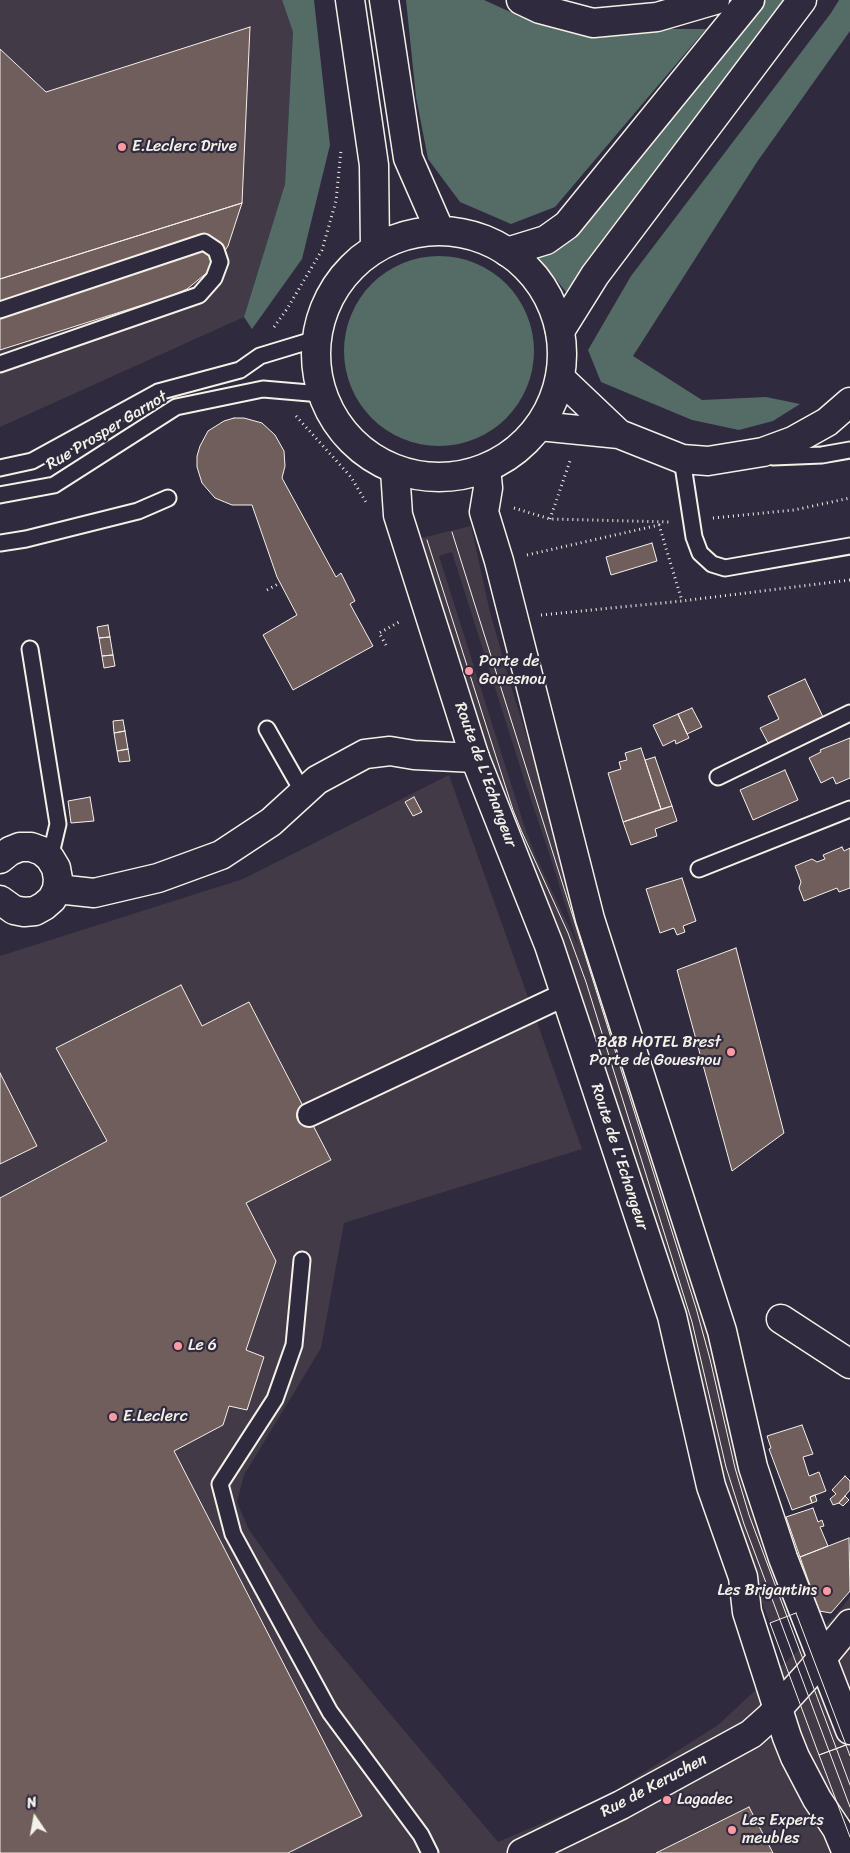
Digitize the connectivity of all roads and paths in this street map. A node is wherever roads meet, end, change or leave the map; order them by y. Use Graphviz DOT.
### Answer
graph roads {
  1 [pos="350,0"];
  2 [pos="384,0"];
  3 [pos="521,0"];
  4 [pos="715,0"];
  5 [pos="750,0"];
  6 [pos="802,0"];
  7 [pos="341,143"];
  8 [pos="440,232"];
  9 [pos="375,249"];
  10 [pos="507,252"];
  11 [pos="0,310"];
  12 [pos="560,331"];
  13 [pos="316,339"];
  14 [pos="260,356"];
  15 [pos="0,364"];
  16 [pos="560,378"];
  17 [pos="263,389"];
  18 [pos="321,394"];
  19 [pos="850,402"];
  20 [pos="838,421"];
  21 [pos="539,426"];
  22 [pos="580,430"];
  23 [pos="619,434"];
  24 [pos="850,450"];
  25 [pos="682,459"];
  26 [pos="724,459"];
  27 [pos="0,468"];
  28 [pos="486,468"];
  29 [pos="395,470"];
  30 [pos="0,495"];
  31 [pos="168,498"];
  32 [pos="370,510"];
  33 [pos="550,519"];
  34 [pos="0,543"];
  35 [pos="850,546"];
  36 [pos="522,556"];
  37 [pos="850,580"];
  38 [pos="280,583"];
  39 [pos="267,590"];
  40 [pos="682,601"];
  41 [pos="538,615"];
  42 [pos="407,617"];
  43 [pos="386,645"];
  44 [pos="30,649"];
  45 [pos="850,713"];
  46 [pos="267,730"];
  47 [pos="475,758"];
  48 [pos="718,777"];
  49 [pos="304,794"];
  50 [pos="850,809"];
  51 [pos="50,858"];
  52 [pos="0,859"];
  53 [pos="699,869"];
  54 [pos="57,889"];
  55 [pos="0,900"];
  56 [pos="566,994"];
  57 [pos="308,1116"];
  58 [pos="302,1260"];
  59 [pos="780,1319"];
  60 [pos="850,1364"];
  61 [pos="850,1624"];
  62 [pos="823,1658"];
  63 [pos="778,1708"];
  64 [pos="850,1730"];
  65 [pos="559,1845"];
  66 [pos="430,1853"];
  67 [pos="522,1853"];
  68 [pos="848,1853"];
  1 -- 9 [label="main road"];
  2 -- 8 [label="main road"];
  3 -- 4 [label="main road"];
  5 -- 10 [label="main road"];
  6 -- 12 [label="main road"];
  7 -- 14 [label="path"];
  8 -- 9 [label="main road"];
  8 -- 10 [label="main road"];
  9 -- 13 [label="main road"];
  10 -- 12 [label="main road"];
  11 -- 15 [label="lane"];
  12 -- 16 [label="main road"];
  13 -- 14 [label="lane, Rue Prosper Garnot"];
  13 -- 18 [label="main road"];
  14 -- 27 [label="lane, Rue Prosper Garnot"];
  16 -- 21 [label="main road"];
  16 -- 23 [label="main road"];
  17 -- 18 [label="lane, Rue Prosper Garnot"];
  17 -- 30 [label="lane, Rue Prosper Garnot"];
  17 -- 32 [label="path"];
  18 -- 29 [label="main road"];
  19 -- 20 [label="main road"];
  20 -- 26 [label="main road"];
  21 -- 22 [label="main road"];
  21 -- 28 [label="main road"];
  22 -- 23 [label="main road"];
  22 -- 33 [label="path"];
  23 -- 25 [label="main road"];
  24 -- 26 [label="lane"];
  25 -- 26 [label="main road"];
  25 -- 35 [label="lane"];
  28 -- 29 [label="main road"];
  28 -- 62 [label="main road"];
  29 -- 47 [label="main road, Route de L'Echangeur"];
  31 -- 34 [label="lane"];
  36 -- 40 [label="path"];
  37 -- 40 [label="path"];
  38 -- 39 [label="path"];
  40 -- 41 [label="path"];
  42 -- 43 [label="path"];
  44 -- 51 [label="lane"];
  45 -- 48 [label="lane"];
  46 -- 49 [label="lane"];
  47 -- 49 [label="main road"];
  47 -- 56 [label="main road, Route de L'Echangeur"];
  49 -- 54 [label="main road"];
  50 -- 53 [label="lane"];
  51 -- 52 [label="main road"];
  51 -- 54 [label="main road"];
  54 -- 55 [label="main road"];
  56 -- 57 [label="street"];
  56 -- 63 [label="main road, Route de L'Echangeur"];
  58 -- 66 [label="lane"];
  59 -- 60 [label="main road"];
  61 -- 62 [label="main road, Rue de Keruchen"];
  62 -- 63 [label="main road, Rue de Keruchen"];
  62 -- 64 [label="main road"];
  63 -- 65 [label="main road, Rue de Keruchen"];
  63 -- 68 [label="main road, Route de L'Echangeur"];
  65 -- 67 [label="main road, Rue de Keruchen"];
}
